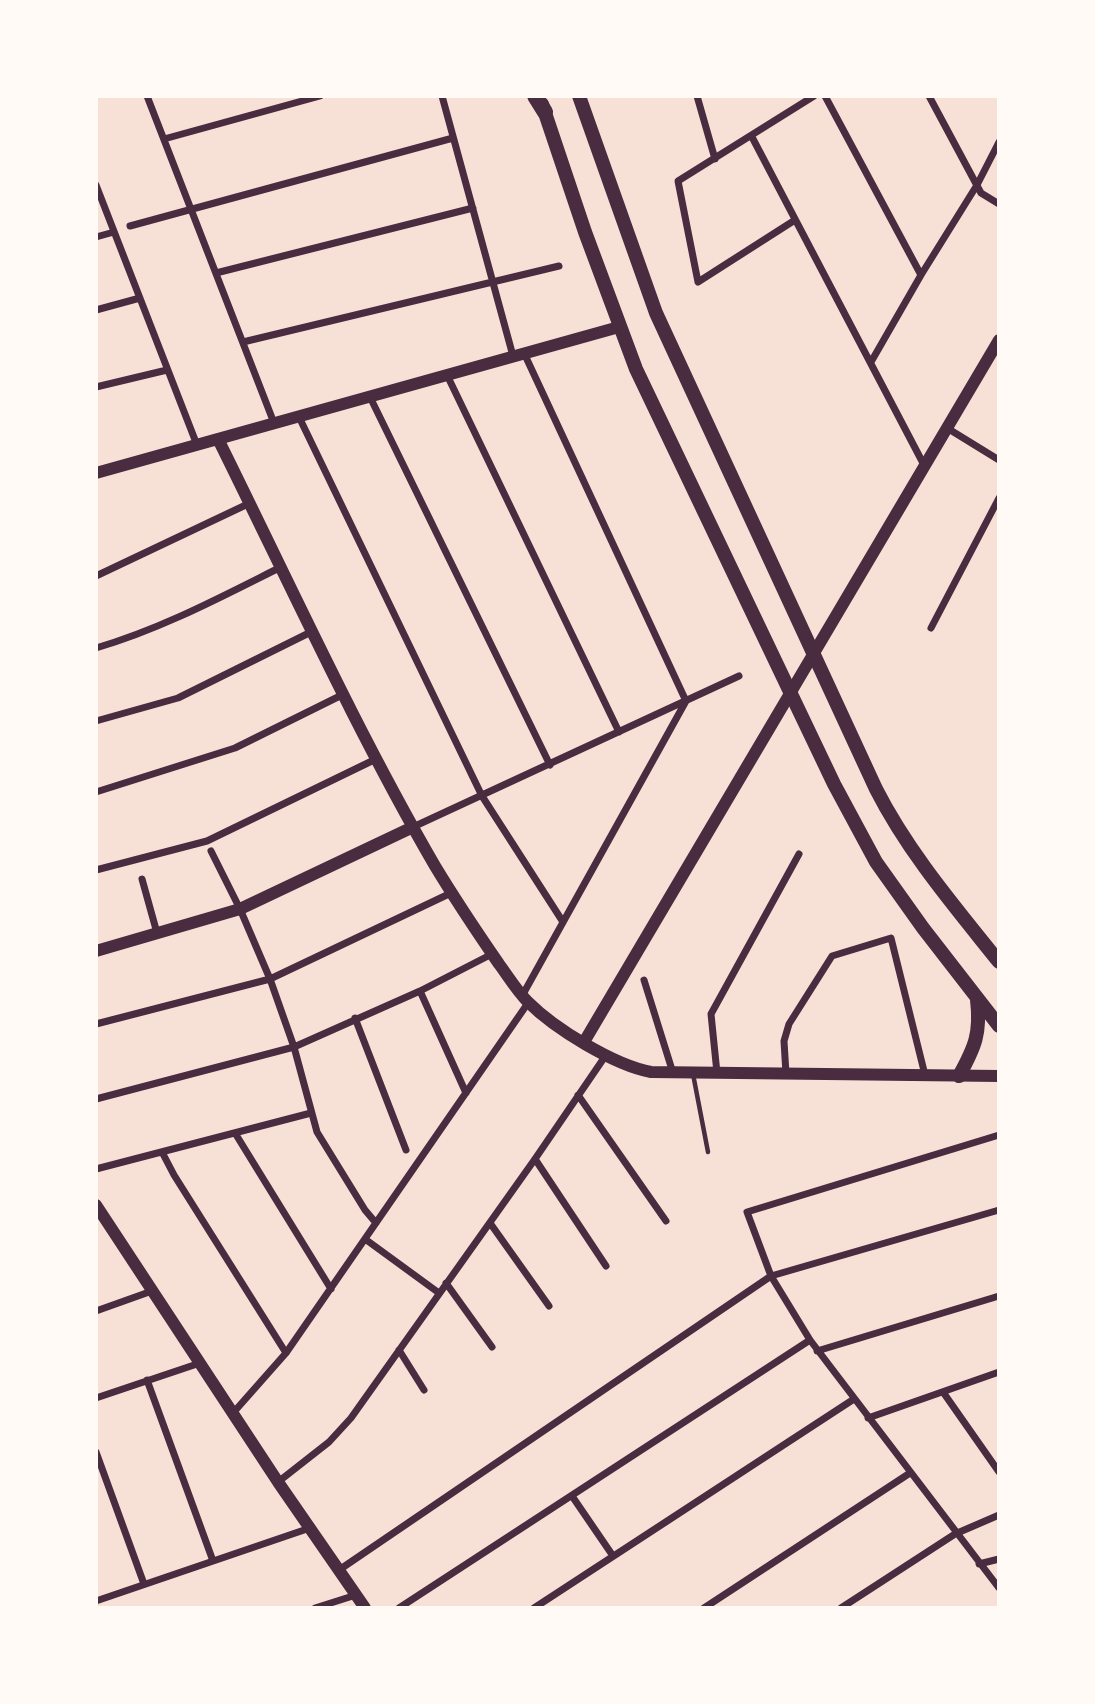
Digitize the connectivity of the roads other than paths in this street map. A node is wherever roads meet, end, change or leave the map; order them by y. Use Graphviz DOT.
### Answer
graph roads {
  1 [pos="147,96"];
  2 [pos="320,96"];
  3 [pos="442,96"];
  4 [pos="537,96"];
  5 [pos="579,96"];
  6 [pos="697,96"];
  7 [pos="814,96"];
  8 [pos="825,96"];
  9 [pos="929,96"];
  10 [pos="545,112"];
  11 [pos="752,137"];
  12 [pos="453,138"];
  13 [pos="164,139"];
  14 [pos="999,142"];
  15 [pos="715,159"];
  16 [pos="96,185"];
  17 [pos="977,185"];
  18 [pos="999,204"];
  19 [pos="473,208"];
  20 [pos="191,209"];
  21 [pos="794,219"];
  22 [pos="130,226"];
  23 [pos="114,232"];
  24 [pos="96,237"];
  25 [pos="559,266"];
  26 [pos="216,273"];
  27 [pos="920,275"];
  28 [pos="493,282"];
  29 [pos="140,298"];
  30 [pos="96,310"];
  31 [pos="620,327"];
  32 [pos="999,340"];
  33 [pos="243,342"];
  34 [pos="519,355"];
  35 [pos="871,362"];
  36 [pos="167,370"];
  37 [pos="447,375"];
  38 [pos="96,387"];
  39 [pos="370,397"];
  40 [pos="299,416"];
  41 [pos="274,423"];
  42 [pos="947,428"];
  43 [pos="218,439"];
  44 [pos="197,445"];
  45 [pos="999,460"];
  46 [pos="925,466"];
  47 [pos="96,473"];
  48 [pos="999,498"];
  49 [pos="250,503"];
  50 [pos="281,566"];
  51 [pos="96,576"];
  52 [pos="931,628"];
  53 [pos="313,631"];
  54 [pos="96,638"];
  55 [pos="98,647"];
  56 [pos="813,655"];
  57 [pos="739,676"];
  58 [pos="344,694"];
  59 [pos="792,694"];
  60 [pos="686,701"];
  61 [pos="96,721"];
  62 [pos="619,732"];
  63 [pos="376,759"];
  64 [pos="550,765"];
  65 [pos="96,792"];
  66 [pos="482,796"];
  67 [pos="413,827"];
  68 [pos="211,851"];
  69 [pos="799,854"];
  70 [pos="96,870"];
  71 [pos="142,879"];
  72 [pos="452,893"];
  73 [pos="240,909"];
  74 [pos="563,922"];
  75 [pos="157,933"];
  76 [pos="96,951"];
  77 [pos="492,954"];
  78 [pos="999,962"];
  79 [pos="270,979"];
  80 [pos="644,980"];
  81 [pos="420,991"];
  82 [pos="977,998"];
  83 [pos="525,999"];
  84 [pos="355,1018"];
  85 [pos="96,1024"];
  86 [pos="999,1026"];
  87 [pos="584,1042"];
  88 [pos="294,1047"];
  89 [pos="606,1055"];
  90 [pos="673,1073"];
  91 [pos="693,1073"];
  92 [pos="717,1074"];
  93 [pos="786,1074"];
  94 [pos="925,1076"];
  95 [pos="959,1076"];
  96 [pos="999,1076"];
  97 [pos="466,1093"];
  98 [pos="578,1095"];
  99 [pos="96,1099"];
  100 [pos="311,1113"];
  101 [pos="235,1133"];
  102 [pos="999,1135"];
  103 [pos="406,1150"];
  104 [pos="162,1152"];
  105 [pos="708,1152"];
  106 [pos="535,1160"];
  107 [pos="96,1169"];
  108 [pos="96,1205"];
  109 [pos="999,1210"];
  110 [pos="666,1222"];
  111 [pos="376,1223"];
  112 [pos="490,1223"];
  113 [pos="365,1239"];
  114 [pos="606,1266"];
  115 [pos="771,1276"];
  116 [pos="446,1283"];
  117 [pos="331,1289"];
  118 [pos="152,1291"];
  119 [pos="439,1293"];
  120 [pos="999,1296"];
  121 [pos="549,1306"];
  122 [pos="96,1311"];
  123 [pos="810,1340"];
  124 [pos="492,1347"];
  125 [pos="399,1350"];
  126 [pos="817,1351"];
  127 [pos="286,1353"];
  128 [pos="200,1363"];
  129 [pos="999,1372"];
  130 [pos="147,1381"];
  131 [pos="424,1390"];
  132 [pos="943,1392"];
  133 [pos="96,1398"];
  134 [pos="854,1399"];
  135 [pos="233,1413"];
  136 [pos="868,1418"];
  137 [pos="96,1452"];
  138 [pos="999,1472"];
  139 [pos="910,1473"];
  140 [pos="278,1482"];
  141 [pos="572,1496"];
  142 [pos="999,1515"];
  143 [pos="310,1528"];
  144 [pos="956,1534"];
  145 [pos="613,1556"];
  146 [pos="999,1559"];
  147 [pos="213,1561"];
  148 [pos="979,1564"];
  149 [pos="339,1570"];
  150 [pos="144,1584"];
  151 [pos="999,1588"];
  152 [pos="356,1595"];
  153 [pos="96,1601"];
  154 [pos="314,1608"];
  155 [pos="365,1608"];
  156 [pos="399,1608"];
  157 [pos="534,1608"];
  158 [pos="704,1608"];
  159 [pos="841,1608"];
  1 -- 13 [label="street"];
  2 -- 13 [label="street"];
  3 -- 12 [label="street"];
  4 -- 10 [label="main road"];
  5 -- 56 [label="main road"];
  6 -- 15 [label="street"];
  7 -- 11 [label="street"];
  8 -- 27 [label="street"];
  9 -- 17 [label="street"];
  10 -- 31 [label="main road"];
  11 -- 15 [label="street"];
  11 -- 21 [label="street"];
  12 -- 19 [label="street"];
  12 -- 20 [label="street"];
  13 -- 20 [label="street"];
  14 -- 17 [label="street"];
  15 -- 21 [label="street"];
  16 -- 23 [label="street"];
  17 -- 18 [label="street"];
  17 -- 27 [label="street"];
  19 -- 26 [label="street"];
  19 -- 28 [label="street"];
  20 -- 22 [label="street"];
  20 -- 26 [label="street"];
  21 -- 35 [label="street"];
  23 -- 24 [label="street"];
  23 -- 29 [label="street"];
  25 -- 28 [label="street"];
  26 -- 33 [label="street"];
  27 -- 35 [label="street"];
  28 -- 33 [label="street"];
  28 -- 34 [label="street"];
  29 -- 30 [label="street"];
  29 -- 36 [label="street"];
  31 -- 34 [label="street"];
  31 -- 59 [label="main road"];
  32 -- 42 [label="street"];
  33 -- 41 [label="street"];
  34 -- 37 [label="street"];
  34 -- 60 [label="street"];
  35 -- 46 [label="street"];
  36 -- 38 [label="street"];
  36 -- 44 [label="street"];
  37 -- 39 [label="street"];
  37 -- 62 [label="street"];
  39 -- 40 [label="street"];
  39 -- 64 [label="street"];
  40 -- 41 [label="street"];
  40 -- 66 [label="street"];
  41 -- 43 [label="street"];
  42 -- 45 [label="street"];
  42 -- 46 [label="street"];
  43 -- 44 [label="street"];
  43 -- 49 [label="street"];
  44 -- 47 [label="street"];
  46 -- 56 [label="street"];
  48 -- 52 [label="street"];
  49 -- 50 [label="street"];
  49 -- 51 [label="street"];
  50 -- 53 [label="street"];
  50 -- 55 [label="street"];
  53 -- 58 [label="street"];
  53 -- 61 [label="street"];
  54 -- 55 [label="street"];
  56 -- 59 [label="street"];
  56 -- 78 [label="main road"];
  57 -- 60 [label="street"];
  58 -- 63 [label="street"];
  58 -- 65 [label="street"];
  59 -- 82 [label="main road"];
  59 -- 87 [label="street"];
  60 -- 62 [label="street"];
  60 -- 74 [label="street"];
  62 -- 64 [label="street"];
  63 -- 67 [label="street"];
  63 -- 70 [label="street"];
  64 -- 66 [label="street"];
  66 -- 67 [label="street"];
  66 -- 74 [label="street"];
  67 -- 72 [label="street"];
  67 -- 73 [label="street"];
  68 -- 73 [label="street"];
  69 -- 92 [label="street"];
  71 -- 75 [label="street"];
  72 -- 77 [label="street"];
  72 -- 79 [label="street"];
  73 -- 75 [label="street"];
  73 -- 79 [label="street"];
  74 -- 83 [label="street"];
  75 -- 76 [label="street"];
  77 -- 81 [label="street"];
  77 -- 83 [label="street"];
  79 -- 85 [label="street"];
  79 -- 88 [label="street"];
  80 -- 90 [label="street"];
  81 -- 84 [label="street"];
  81 -- 97 [label="street"];
  82 -- 86 [label="main road"];
  82 -- 95 [label="main road"];
  83 -- 87 [label="street"];
  83 -- 97 [label="street"];
  84 -- 88 [label="street"];
  84 -- 103 [label="street"];
  87 -- 89 [label="street"];
  88 -- 99 [label="street"];
  88 -- 100 [label="street"];
  89 -- 90 [label="street"];
  89 -- 98 [label="street"];
  90 -- 91 [label="street"];
  91 -- 92 [label="street"];
  91 -- 105 [label="lane"];
  92 -- 93 [label="street"];
  93 -- 94 [label="street"];
  93 -- 94 [label="street"];
  94 -- 95 [label="street"];
  95 -- 96 [label="street"];
  97 -- 111 [label="street"];
  98 -- 106 [label="street"];
  98 -- 110 [label="street"];
  100 -- 101 [label="street"];
  100 -- 111 [label="street"];
  101 -- 104 [label="street"];
  101 -- 117 [label="street"];
  102 -- 115 [label="street"];
  104 -- 107 [label="street"];
  104 -- 127 [label="street"];
  106 -- 112 [label="street"];
  106 -- 114 [label="street"];
  108 -- 118 [label="street"];
  109 -- 115 [label="street"];
  111 -- 113 [label="street"];
  112 -- 116 [label="street"];
  112 -- 121 [label="street"];
  113 -- 117 [label="street"];
  113 -- 119 [label="street"];
  115 -- 123 [label="street"];
  115 -- 149 [label="street"];
  116 -- 119 [label="street"];
  116 -- 124 [label="street"];
  117 -- 127 [label="street"];
  118 -- 122 [label="street"];
  118 -- 128 [label="street"];
  119 -- 125 [label="street"];
  120 -- 126 [label="street"];
  123 -- 126 [label="street"];
  123 -- 141 [label="street"];
  125 -- 131 [label="street"];
  125 -- 140 [label="street"];
  126 -- 134 [label="street"];
  127 -- 135 [label="street"];
  128 -- 130 [label="street"];
  128 -- 135 [label="street"];
  129 -- 132 [label="street"];
  130 -- 133 [label="street"];
  130 -- 147 [label="street"];
  132 -- 136 [label="street"];
  132 -- 138 [label="street"];
  134 -- 136 [label="street"];
  134 -- 145 [label="street"];
  135 -- 140 [label="street"];
  136 -- 139 [label="street"];
  137 -- 150 [label="street"];
  139 -- 144 [label="street"];
  139 -- 158 [label="street"];
  140 -- 143 [label="street"];
  141 -- 145 [label="street"];
  141 -- 156 [label="street"];
  142 -- 144 [label="street"];
  143 -- 147 [label="street"];
  143 -- 149 [label="street"];
  144 -- 148 [label="street"];
  144 -- 159 [label="street"];
  145 -- 157 [label="street"];
  146 -- 148 [label="street"];
  147 -- 150 [label="street"];
  148 -- 151 [label="street"];
  149 -- 152 [label="street"];
  150 -- 153 [label="street"];
  152 -- 154 [label="street"];
  152 -- 155 [label="street"];
}
